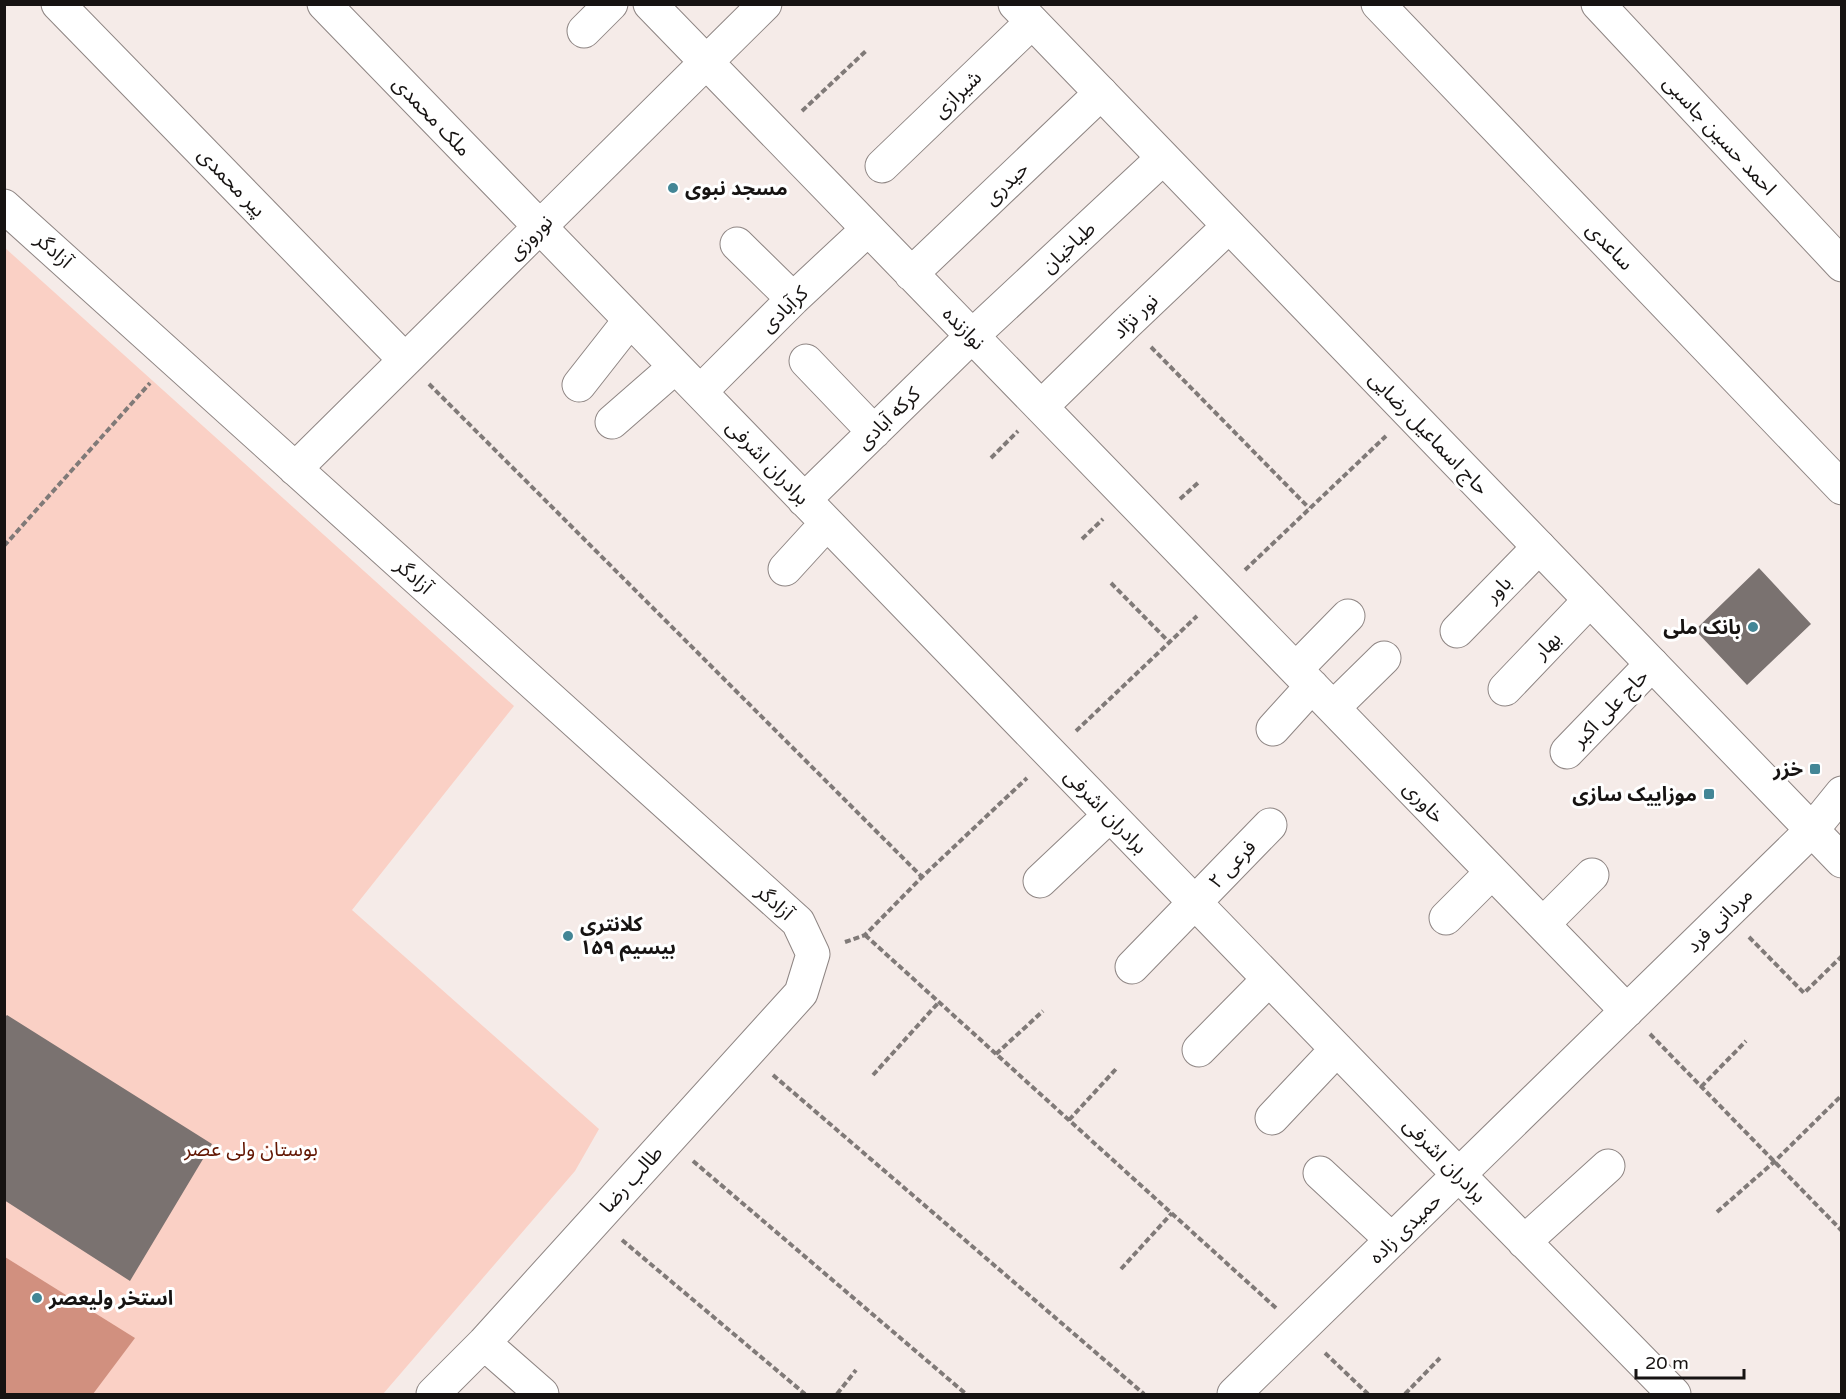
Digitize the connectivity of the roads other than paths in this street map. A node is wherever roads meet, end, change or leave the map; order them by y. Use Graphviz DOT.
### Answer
graph roads {
  1 [pos="58,4"];
  2 [pos="611,4"];
  3 [pos="650,4"];
  4 [pos="765,4"];
  5 [pos="1377,4"];
  6 [pos="1598,4"];
  7 [pos="337,9"];
  8 [pos="1024,13"];
  9 [pos="584,31"];
  10 [pos="706,63"];
  11 [pos="1101,93"];
  12 [pos="1164,158"];
  13 [pos="882,166"];
  14 [pos="4,206"];
  15 [pos="1229,226"];
  16 [pos="540,227"];
  17 [pos="868,229"];
  18 [pos="737,244"];
  19 [pos="1842,265"];
  20 [pos="911,274"];
  21 [pos="793,299"];
  22 [pos="630,320"];
  23 [pos="972,336"];
  24 [pos="405,360"];
  25 [pos="806,361"];
  26 [pos="675,367"];
  27 [pos="579,384"];
  28 [pos="701,392"];
  29 [pos="1041,407"];
  30 [pos="612,422"];
  31 [pos="874,432"];
  32 [pos="295,469"];
  33 [pos="1842,488"];
  34 [pos="804,500"];
  35 [pos="827,523"];
  36 [pos="1539,547"];
  37 [pos="786,569"];
  38 [pos="1221,593"];
  39 [pos="1590,600"];
  40 [pos="1348,616"];
  41 [pos="1457,631"];
  42 [pos="1384,658"];
  43 [pos="1652,664"];
  44 [pos="1314,688"];
  45 [pos="1505,689"];
  46 [pos="1273,729"];
  47 [pos="1567,752"];
  48 [pos="1842,794"];
  49 [pos="1110,815"];
  50 [pos="1270,825"];
  51 [pos="1812,830"];
  52 [pos="1842,861"];
  53 [pos="1492,872"];
  54 [pos="1592,875"];
  55 [pos="1040,881"];
  56 [pos="1195,903"];
  57 [pos="1446,918"];
  58 [pos="1543,924"];
  59 [pos="813,954"];
  60 [pos="1132,967"];
  61 [pos="1269,979"];
  62 [pos="1627,1011"];
  63 [pos="1337,1049"];
  64 [pos="1199,1050"];
  65 [pos="1272,1118"];
  66 [pos="1608,1166"];
  67 [pos="1320,1173"];
  68 [pos="1459,1175"];
  69 [pos="1392,1240"];
  70 [pos="1524,1242"];
  71 [pos="484,1343"];
  72 [pos="433,1395"];
  73 [pos="542,1395"];
  74 [pos="1234,1395"];
  75 [pos="1674,1395"];
  1 -- 24 [label="street, پیر محمدی"];
  2 -- 9 [label="street"];
  3 -- 10 [label="street, نوازنده"];
  4 -- 10 [label="street, نوروزی"];
  5 -- 33 [label="street, ساعدی"];
  6 -- 19 [label="street, احمد حسین جاسبی"];
  7 -- 16 [label="street, ملک محمدی"];
  8 -- 11 [label="street, حاج اسماعیل رضایی"];
  8 -- 13 [label="street, شیرازی"];
  10 -- 16 [label="street, نوروزی"];
  10 -- 17 [label="street, نوازنده"];
  11 -- 12 [label="street, حاج اسماعیل رضایی"];
  11 -- 20 [label="street, حیدری"];
  12 -- 15 [label="street, حاج اسماعیل رضایی"];
  12 -- 23 [label="street, طباخیان"];
  14 -- 32 [label="street, آزادگر"];
  15 -- 29 [label="street, نور نژاد"];
  15 -- 36 [label="street, حاج اسماعیل رضایی"];
  16 -- 22 [label="street, برادران اشرفی"];
  16 -- 24 [label="street, نوروزی"];
  17 -- 20 [label="street, نوازنده"];
  17 -- 21 [label="street, کرآبادی"];
  18 -- 21 [label="street"];
  20 -- 23 [label="street, نوازنده"];
  21 -- 28 [label="street, کرآبادی"];
  22 -- 26 [label="street, برادران اشرفی"];
  22 -- 27 [label="street"];
  23 -- 29 [label="street, نوازنده"];
  23 -- 31 [label="street, کرکه آبادی"];
  24 -- 32 [label="street, نوروزی"];
  25 -- 31 [label="street"];
  26 -- 28 [label="street, برادران اشرفی"];
  26 -- 30 [label="street"];
  28 -- 34 [label="street, برادران اشرفی"];
  29 -- 38 [label="street, نوازنده"];
  31 -- 34 [label="street, کرکه آبادی"];
  32 -- 59 [label="street, آزادگر"];
  34 -- 35 [label="street, برادران اشرفی"];
  35 -- 37 [label="street"];
  35 -- 49 [label="street, برادران اشرفی"];
  36 -- 39 [label="street, حاج اسماعیل رضایی"];
  36 -- 41 [label="street, باور"];
  38 -- 44 [label="street, خاوری"];
  39 -- 43 [label="street, حاج اسماعیل رضایی"];
  39 -- 45 [label="street, بهار"];
  40 -- 44 [label="street"];
  42 -- 44 [label="street"];
  43 -- 47 [label="street, حاج علی اکبر"];
  43 -- 51 [label="street, حاج اسماعیل رضایی"];
  44 -- 46 [label="street"];
  44 -- 53 [label="street, خاوری"];
  48 -- 51 [label="street, مردانی فرد"];
  49 -- 55 [label="street"];
  49 -- 56 [label="street, برادران اشرفی"];
  50 -- 56 [label="street, فرعی ۲"];
  51 -- 52 [label="street, حاج اسماعیل رضایی"];
  51 -- 62 [label="street, مردانی فرد"];
  53 -- 57 [label="street"];
  53 -- 58 [label="street, خاوری"];
  54 -- 58 [label="street"];
  56 -- 60 [label="street, فرعی ۲"];
  56 -- 61 [label="street, برادران اشرفی"];
  58 -- 62 [label="street, خاوری"];
  59 -- 71 [label="street, طالب رضا"];
  61 -- 63 [label="street, برادران اشرفی"];
  61 -- 64 [label="street"];
  62 -- 68 [label="street, حمیدی زاده"];
  63 -- 65 [label="street"];
  63 -- 68 [label="street, برادران اشرفی"];
  66 -- 70 [label="street"];
  67 -- 69 [label="street"];
  68 -- 69 [label="street, حمیدی زاده"];
  68 -- 70 [label="street, برادران اشرفی"];
  69 -- 74 [label="street, حمیدی زاده"];
  70 -- 75 [label="street, برادران اشرفی"];
  71 -- 72 [label="street, طالب رضا"];
  71 -- 73 [label="street"];
}
